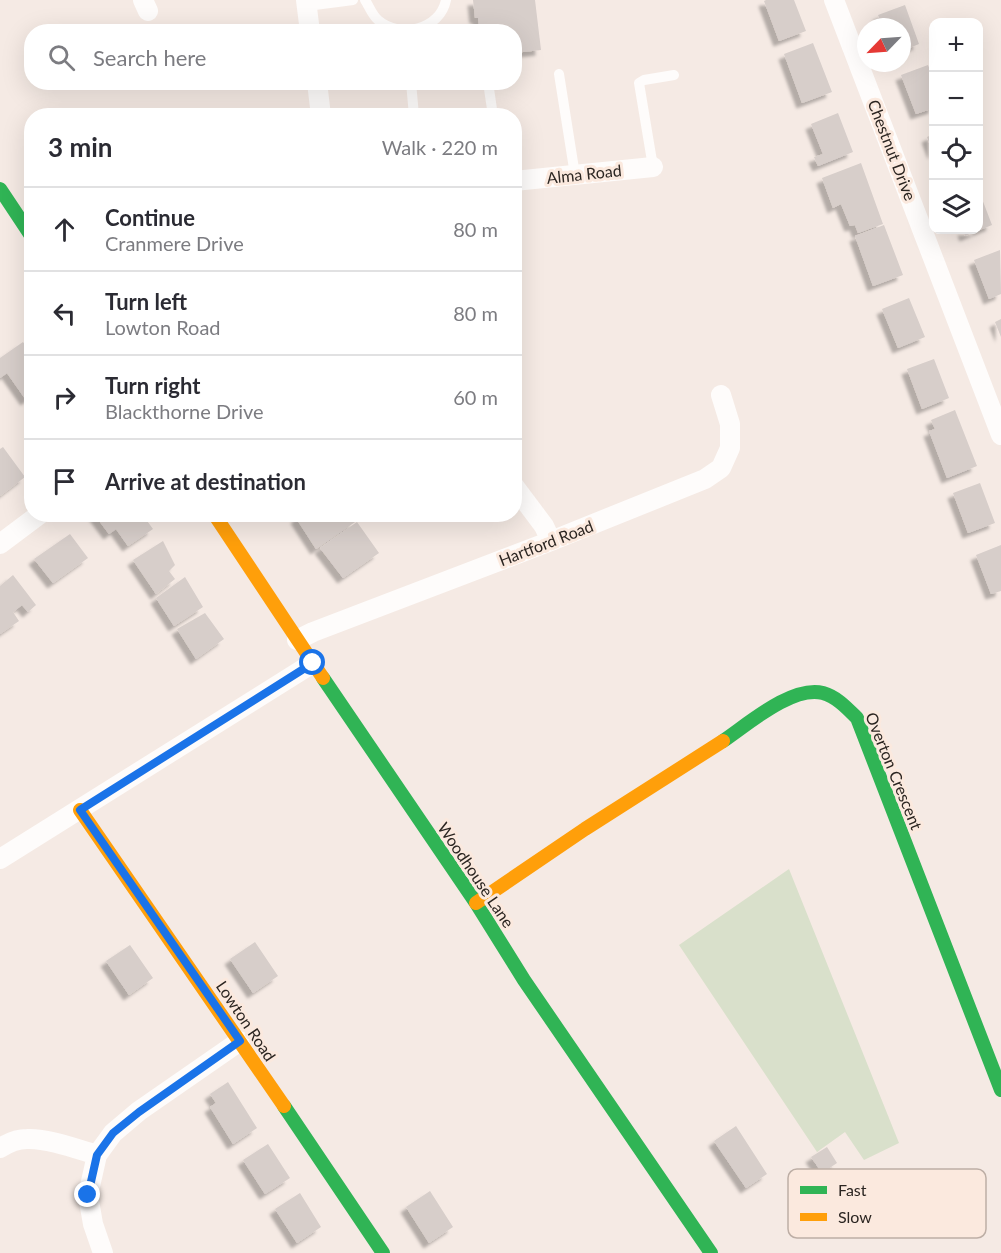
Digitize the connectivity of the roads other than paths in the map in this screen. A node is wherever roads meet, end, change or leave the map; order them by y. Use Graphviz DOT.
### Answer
graph roads {
  1 [pos="353,0"];
  2 [pos="365,0"];
  3 [pos="446,0"];
  4 [pos="834,0"];
  5 [pos="307,3"];
  6 [pos="309,24"];
  7 [pos="384,24"];
  8 [pos="429,24"];
  9 [pos="559,74"];
  10 [pos="674,75"];
  11 [pos="318,90"];
  12 [pos="412,90"];
  13 [pos="489,90"];
  14 [pos="320,108"];
  15 [pos="413,108"];
  16 [pos="493,108"];
  17 [pos="653,167"];
  18 [pos="575,175"];
  19 [pos="522,180"];
  20 [pos="0,189"];
  21 [pos="24,225"];
  22 [pos="721,394"];
  23 [pos="1001,435"];
  24 [pos="522,497"];
  25 [pos="29,522"];
  26 [pos="219,522"];
  27 [pos="551,541"];
  28 [pos="0,544"];
  29 [pos="297,640"];
  30 [pos="313,663"];
  31 [pos="80,810"];
  32 [pos="0,859"];
  33 [pos="476,903"];
  34 [pos="240,1041"];
  35 [pos="1001,1090"];
  36 [pos="0,1148"];
  37 [pos="97,1155"];
  38 [pos="103,1253"];
  39 [pos="383,1253"];
  40 [pos="711,1253"];
  1 -- 5 [label="lane"];
  2 -- 7 [label="lane"];
  3 -- 8 [label="lane"];
  4 -- 23 [label="street, Chestnut Drive"];
  5 -- 6 [label="street"];
  9 -- 18 [label="lane"];
  10 -- 17 [label="lane"];
  11 -- 14 [label="street"];
  12 -- 15 [label="lane"];
  13 -- 16 [label="lane"];
  17 -- 18 [label="street, Alma Road"];
  18 -- 19 [label="street, Alma Road"];
  20 -- 21 [label="street"];
  22 -- 27 [label="street, Hartford Road"];
  24 -- 27 [label="street"];
  25 -- 28 [label="street"];
  26 -- 29 [label="street, Woodhouse Lane"];
  27 -- 29 [label="street, Hartford Road"];
  29 -- 30 [label="street, Woodhouse Lane"];
  30 -- 31 [label="street"];
  30 -- 33 [label="street, Woodhouse Lane"];
  31 -- 32 [label="street"];
  31 -- 34 [label="street, Lowton Road"];
  33 -- 35 [label="street, Overton Crescent"];
  33 -- 40 [label="street, Woodhouse Lane"];
  34 -- 37 [label="street"];
  34 -- 39 [label="street, Lowton Road"];
  36 -- 37 [label="street"];
  37 -- 38 [label="street"];
}
